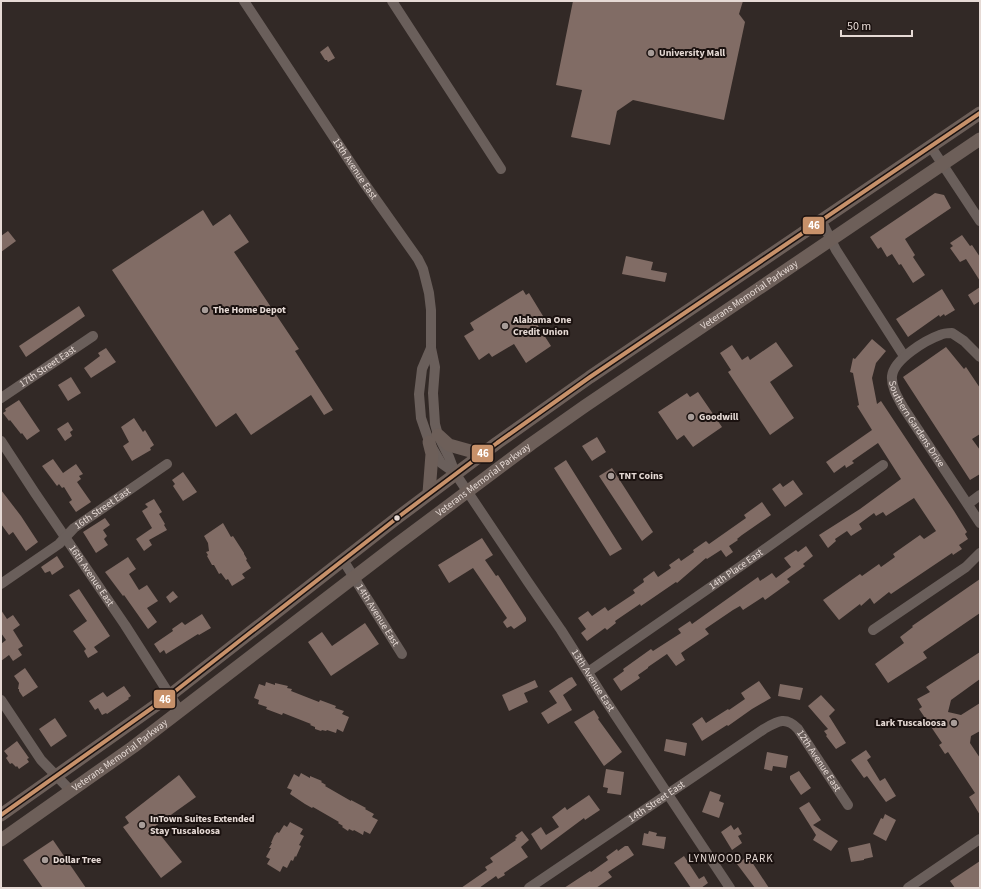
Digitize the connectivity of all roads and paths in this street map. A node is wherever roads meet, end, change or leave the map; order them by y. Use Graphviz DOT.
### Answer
graph roads {
  1 [pos="244,1"];
  2 [pos="392,1"];
  3 [pos="980,113"];
  4 [pos="980,139"];
  5 [pos="931,147"];
  6 [pos="943,164"];
  7 [pos="501,168"];
  8 [pos="821,220"];
  9 [pos="980,221"];
  10 [pos="831,240"];
  11 [pos="93,336"];
  12 [pos="431,348"];
  13 [pos="904,356"];
  14 [pos="980,357"];
  15 [pos="1,398"];
  16 [pos="434,439"];
  17 [pos="1,441"];
  18 [pos="482,454"];
  19 [pos="167,464"];
  20 [pos="884,465"];
  21 [pos="455,473"];
  22 [pos="467,491"];
  23 [pos="429,494"];
  24 [pos="980,495"];
  25 [pos="968,504"];
  26 [pos="980,523"];
  27 [pos="66,536"];
  28 [pos="980,553"];
  29 [pos="343,560"];
  30 [pos="354,576"];
  31 [pos="1,584"];
  32 [pos="872,630"];
  33 [pos="402,654"];
  34 [pos="588,672"];
  35 [pos="169,696"];
  36 [pos="1,700"];
  37 [pos="180,711"];
  38 [pos="787,721"];
  39 [pos="56,777"];
  40 [pos="71,791"];
  41 [pos="668,794"];
  42 [pos="848,805"];
  43 [pos="1,815"];
  44 [pos="980,838"];
  45 [pos="1,840"];
  46 [pos="529,888"];
  47 [pos="730,888"];
  48 [pos="908,888"];
  1 -- 12 [label="street, 13th Avenue East"];
  2 -- 7 [label="street"];
  3 -- 5 [label="main road, Veterans Memorial Parkway"];
  4 -- 6 [label="main road, Veterans Memorial Parkway"];
  5 -- 6 [label="street"];
  5 -- 8 [label="main road, Veterans Memorial Parkway"];
  6 -- 9 [label="street"];
  6 -- 10 [label="main road, Veterans Memorial Parkway"];
  8 -- 10 [label="street"];
  8 -- 18 [label="main road, Veterans Memorial Parkway"];
  10 -- 13 [label="street"];
  10 -- 22 [label="main road, Veterans Memorial Parkway"];
  11 -- 15 [label="street, 17th Street East"];
  12 -- 16 [label="street, 13th Avenue East"];
  12 -- 16 [label="street, 13th Avenue East"];
  13 -- 14 [label="street"];
  13 -- 25 [label="street, Southern Gardens Drive"];
  16 -- 18 [label="main road"];
  16 -- 21 [label="street, 13th Avenue East"];
  16 -- 23 [label="main road"];
  17 -- 27 [label="street, 16th Avenue East"];
  18 -- 21 [label="main road, Veterans Memorial Parkway"];
  19 -- 27 [label="street, 16th Street East"];
  20 -- 34 [label="street, 14th Place East"];
  21 -- 22 [label="street, 13th Avenue East"];
  21 -- 23 [label="main road, Veterans Memorial Parkway"];
  22 -- 30 [label="main road, Veterans Memorial Parkway"];
  22 -- 34 [label="street, 13th Avenue East"];
  23 -- 29 [label="main road, Veterans Memorial Parkway"];
  24 -- 25 [label="street"];
  25 -- 26 [label="street, Southern Gardens Drive"];
  27 -- 31 [label="street, 16th Street East"];
  27 -- 35 [label="street, 16th Avenue East"];
  28 -- 32 [label="street"];
  29 -- 30 [label="street, 14th Avenue East"];
  29 -- 35 [label="main road, Veterans Memorial Parkway"];
  30 -- 33 [label="street, 14th Avenue East"];
  30 -- 37 [label="main road, Veterans Memorial Parkway"];
  34 -- 41 [label="street, 13th Avenue East"];
  35 -- 37 [label="street, 16th Avenue East"];
  35 -- 39 [label="main road, Veterans Memorial Parkway"];
  36 -- 39 [label="street"];
  37 -- 40 [label="main road, Veterans Memorial Parkway"];
  38 -- 41 [label="street, 14th Street East"];
  38 -- 42 [label="street, 12th Avenue East"];
  39 -- 40 [label="street"];
  39 -- 43 [label="main road, Veterans Memorial Parkway"];
  40 -- 45 [label="main road, Veterans Memorial Parkway"];
  41 -- 46 [label="street, 14th Street East"];
  41 -- 47 [label="street, 13th Avenue East"];
  44 -- 48 [label="street"];
}
